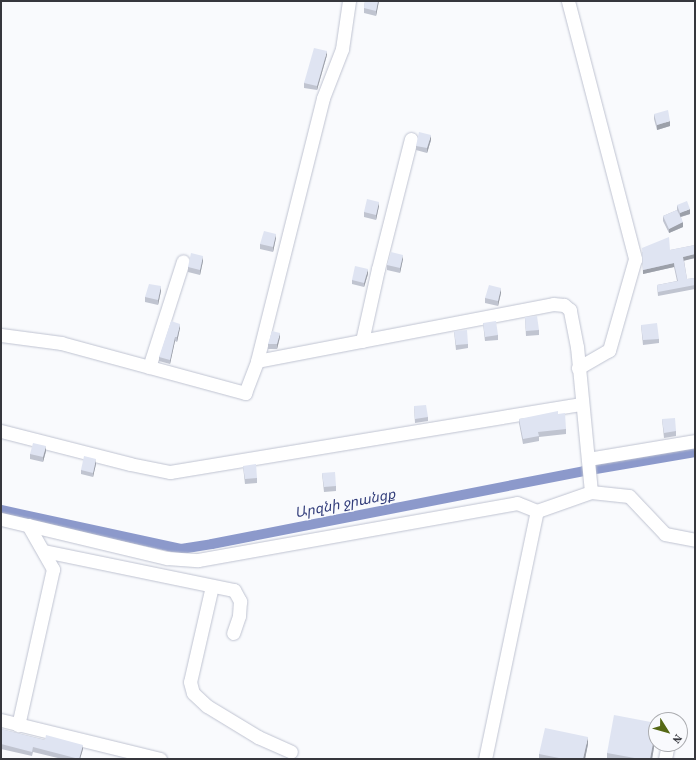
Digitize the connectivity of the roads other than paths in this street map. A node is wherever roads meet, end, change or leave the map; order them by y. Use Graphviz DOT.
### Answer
graph roads {
  1 [pos="349,1"];
  2 [pos="568,1"];
  3 [pos="411,139"];
  4 [pos="184,262"];
  5 [pos="1,335"];
  6 [pos="362,341"];
  7 [pos="257,362"];
  8 [pos="149,367"];
  9 [pos="578,368"];
  10 [pos="581,404"];
  11 [pos="1,431"];
  12 [pos="695,441"];
  13 [pos="589,468"];
  14 [pos="591,492"];
  15 [pos="537,511"];
  16 [pos="1,519"];
  17 [pos="28,525"];
  18 [pos="695,540"];
  19 [pos="44,551"];
  20 [pos="212,586"];
  21 [pos="233,633"];
  22 [pos="1,720"];
  23 [pos="18,726"];
  24 [pos="291,752"];
  25 [pos="160,759"];
  26 [pos="485,759"];
  1 -- 7 [label="street"];
  2 -- 9 [label="street"];
  3 -- 6 [label="street"];
  4 -- 8 [label="street"];
  5 -- 8 [label="street"];
  6 -- 7 [label="street"];
  6 -- 9 [label="street"];
  7 -- 8 [label="street"];
  9 -- 10 [label="street"];
  10 -- 11 [label="street"];
  10 -- 13 [label="street"];
  12 -- 13 [label="street"];
  13 -- 14 [label="street"];
  14 -- 15 [label="street"];
  14 -- 18 [label="street"];
  15 -- 17 [label="street"];
  15 -- 26 [label="street"];
  16 -- 17 [label="street"];
  17 -- 19 [label="street"];
  19 -- 20 [label="street"];
  19 -- 23 [label="street"];
  20 -- 21 [label="street"];
  20 -- 24 [label="street"];
  22 -- 23 [label="street"];
  23 -- 25 [label="street"];
}
